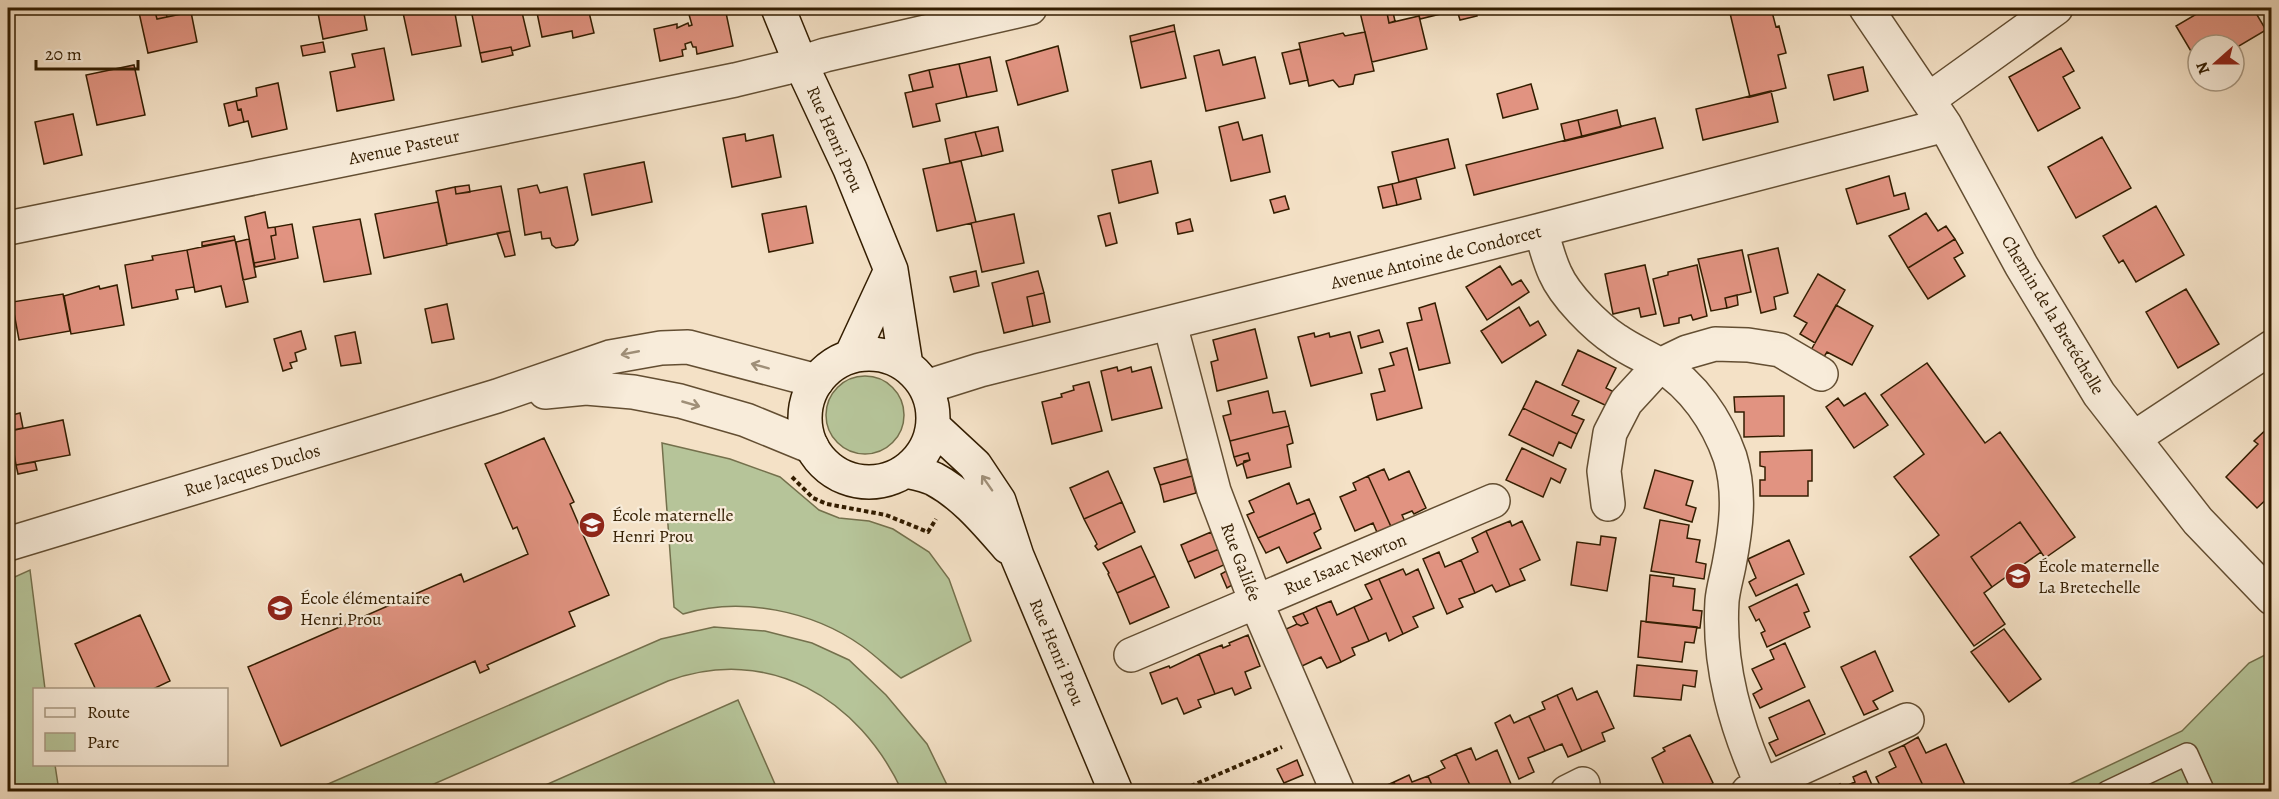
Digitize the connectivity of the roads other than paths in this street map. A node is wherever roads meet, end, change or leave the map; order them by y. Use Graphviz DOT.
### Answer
graph roads {
  1 [pos="778,8"];
  2 [pos="1030,8"];
  3 [pos="1866,8"];
  4 [pos="2056,8"];
  5 [pos="800,62"];
  6 [pos="1937,113"];
  7 [pos="8,228"];
  8 [pos="1540,230"];
  9 [pos="891,270"];
  10 [pos="1170,324"];
  11 [pos="2271,348"];
  12 [pos="851,356"];
  13 [pos="1660,365"];
  14 [pos="1821,374"];
  15 [pos="916,376"];
  16 [pos="817,381"];
  17 [pos="497,396"];
  18 [pos="933,426"];
  19 [pos="2134,438"];
  20 [pos="812,447"];
  21 [pos="906,471"];
  22 [pos="1493,501"];
  23 [pos="1608,504"];
  24 [pos="8,544"];
  25 [pos="1017,556"];
  26 [pos="2271,598"];
  27 [pos="1256,602"];
  28 [pos="1131,655"];
  29 [pos="1907,720"];
  30 [pos="1755,788"];
  31 [pos="1114,792"];
  32 [pos="1338,792"];
  33 [pos="2107,792"];
  34 [pos="2204,792"];
  1 -- 5 [label="street, Rue Henri Prou"];
  2 -- 5 [label="street, Avenue Pasteur"];
  3 -- 6 [label="street, Chemin de la Bretéchelle"];
  4 -- 6 [label="street"];
  5 -- 7 [label="street, Avenue Pasteur"];
  5 -- 9 [label="street, Rue Henri Prou"];
  6 -- 8 [label="street, Avenue Antoine de Condorcet"];
  6 -- 19 [label="street, Chemin de la Bretéchelle"];
  8 -- 10 [label="street, Avenue Antoine de Condorcet"];
  8 -- 13 [label="street"];
  9 -- 12 [label="street"];
  9 -- 15 [label="street, Rue Henri Prou"];
  10 -- 15 [label="street, Avenue Antoine de Condorcet"];
  10 -- 27 [label="street, Rue Galilée"];
  11 -- 19 [label="street"];
  12 -- 15 [label="street"];
  12 -- 16 [label="street"];
  13 -- 14 [label="street"];
  13 -- 23 [label="street"];
  13 -- 30 [label="street"];
  15 -- 18 [label="street"];
  16 -- 17 [label="street, Rue Jacques Duclos, one-way"];
  16 -- 20 [label="street"];
  17 -- 20 [label="street, Rue Jacques Duclos, one-way"];
  17 -- 24 [label="street, Rue Jacques Duclos"];
  18 -- 21 [label="street"];
  25 -- 18 [label="street, Rue Henri Prou, one-way"];
  19 -- 26 [label="street, Chemin de la Bretéchelle"];
  20 -- 21 [label="street"];
  21 -- 25 [label="street, Rue Henri Prou"];
  22 -- 27 [label="street, Rue Isaac Newton"];
  25 -- 31 [label="street, Rue Henri Prou"];
  27 -- 28 [label="street, Rue Isaac Newton"];
  27 -- 32 [label="street, Rue Galilée"];
  29 -- 30 [label="street"];
  33 -- 34 [label="lane"];
}
